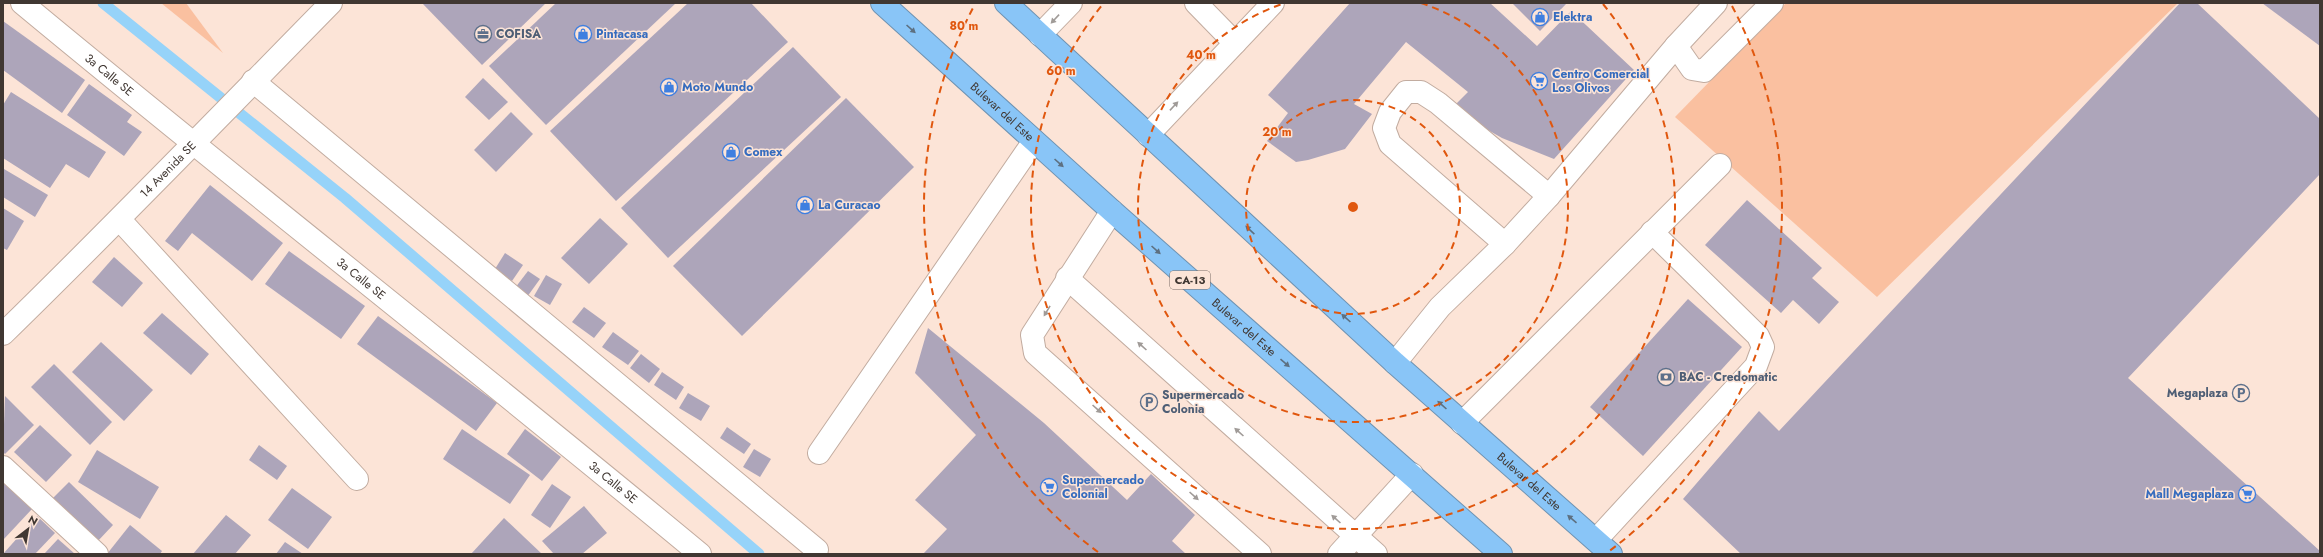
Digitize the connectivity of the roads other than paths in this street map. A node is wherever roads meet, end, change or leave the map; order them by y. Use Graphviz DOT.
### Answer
graph roads {
  1 [pos="22,3"];
  2 [pos="882,3"];
  3 [pos="1006,3"];
  4 [pos="1070,3"];
  5 [pos="1196,3"];
  6 [pos="1273,3"];
  7 [pos="1716,3"];
  8 [pos="1772,3"];
  9 [pos="326,5"];
  10 [pos="1040,35"];
  11 [pos="1235,43"];
  12 [pos="1676,46"];
  13 [pos="253,81"];
  14 [pos="1148,135"];
  15 [pos="1034,141"];
  16 [pos="192,143"];
  17 [pos="1720,165"];
  18 [pos="1549,196"];
  19 [pos="1112,211"];
  20 [pos="120,220"];
  21 [pos="1652,232"];
  22 [pos="1504,244"];
  23 [pos="1067,278"];
  24 [pos="3,334"];
  25 [pos="1395,363"];
  26 [pos="1462,423"];
  27 [pos="819,453"];
  28 [pos="3,467"];
  29 [pos="1412,474"];
  30 [pos="357,479"];
  31 [pos="1355,536"];
  32 [pos="1604,547"];
  33 [pos="816,550"];
  34 [pos="97,554"];
  35 [pos="700,554"];
  36 [pos="1260,554"];
  37 [pos="1339,554"];
  38 [pos="1376,554"];
  39 [pos="1501,554"];
  1 -- 16 [label="street, 3a Calle SE"];
  2 -- 15 [label="highway, Bulevar del Este / CA-13, one-way"];
  3 -- 10 [label="highway, Bulevar del Este"];
  4 -- 10 [label="street, one-way"];
  5 -- 11 [label="street"];
  6 -- 11 [label="street"];
  7 -- 12 [label="street"];
  8 -- 12 [label="street"];
  9 -- 13 [label="street, 14 Avenida SE"];
  10 -- 14 [label="highway, Bulevar del Este"];
  14 -- 11 [label="street, one-way"];
  12 -- 18 [label="street"];
  13 -- 16 [label="street, 14 Avenida SE"];
  13 -- 33 [label="street"];
  25 -- 14 [label="highway, Bulevar del Este, one-way"];
  15 -- 19 [label="highway, Bulevar del Este / CA-13, one-way"];
  15 -- 27 [label="street"];
  16 -- 20 [label="street, 14 Avenida SE"];
  16 -- 35 [label="street, 3a Calle SE"];
  17 -- 21 [label="street"];
  18 -- 22 [label="street"];
  18 -- 22 [label="street"];
  19 -- 23 [label="street"];
  19 -- 29 [label="highway, Bulevar del Este / CA-13, one-way"];
  20 -- 24 [label="street, 14 Avenida SE"];
  20 -- 30 [label="street"];
  21 -- 26 [label="street"];
  21 -- 32 [label="street"];
  22 -- 25 [label="street"];
  31 -- 23 [label="street, one-way"];
  23 -- 36 [label="street, one-way"];
  26 -- 25 [label="highway, Bulevar del Este, one-way"];
  32 -- 26 [label="highway, Bulevar del Este, one-way"];
  28 -- 34 [label="street"];
  29 -- 31 [label="street"];
  29 -- 39 [label="highway, Bulevar del Este / CA-13"];
  31 -- 37 [label="street"];
  31 -- 38 [label="street"];
}
